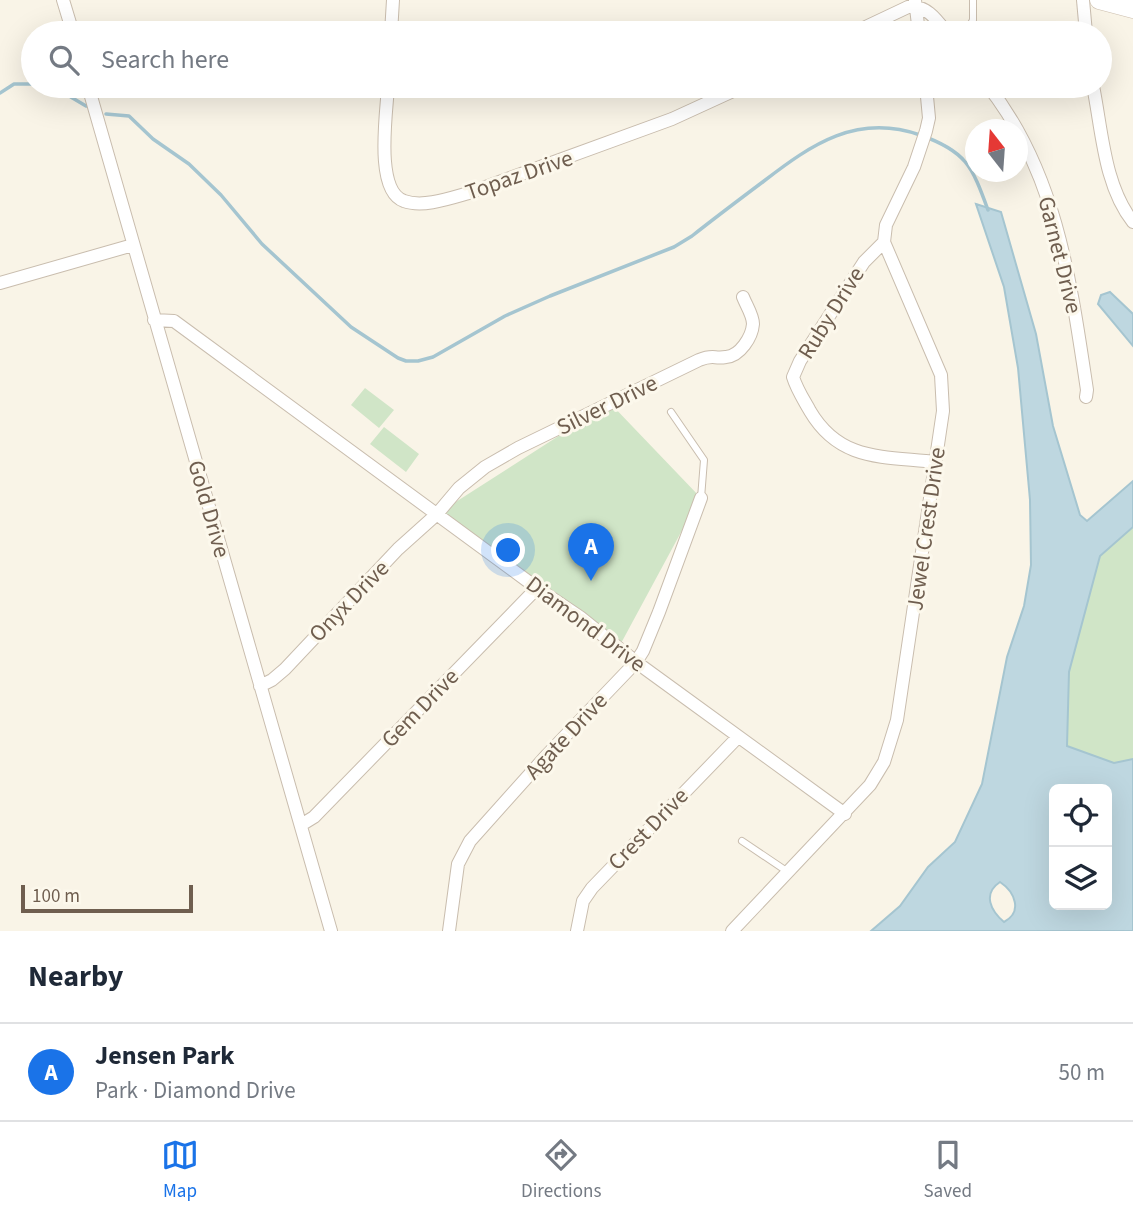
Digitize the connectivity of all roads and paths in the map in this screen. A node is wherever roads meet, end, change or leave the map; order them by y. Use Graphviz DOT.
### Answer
graph roads {
  1 [pos="64,0"];
  2 [pos="393,0"];
  3 [pos="973,0"];
  4 [pos="1083,0"];
  5 [pos="1099,0"];
  6 [pos="915,3"];
  7 [pos="1133,9"];
  8 [pos="70,21"];
  9 [pos="392,21"];
  10 [pos="878,21"];
  11 [pos="917,21"];
  12 [pos="937,21"];
  13 [pos="972,21"];
  14 [pos="1085,21"];
  15 [pos="91,98"];
  16 [pos="387,98"];
  17 [pos="718,98"];
  18 [pos="927,98"];
  19 [pos="996,98"];
  20 [pos="1095,98"];
  21 [pos="1133,222"];
  22 [pos="884,242"];
  23 [pos="133,245"];
  24 [pos="0,283"];
  25 [pos="743,297"];
  26 [pos="154,320"];
  27 [pos="1086,397"];
  28 [pos="671,412"];
  29 [pos="936,462"];
  30 [pos="701,498"];
  31 [pos="438,514"];
  32 [pos="537,588"];
  33 [pos="636,662"];
  34 [pos="260,686"];
  35 [pos="738,737"];
  36 [pos="845,814"];
  37 [pos="301,825"];
  38 [pos="742,841"];
  39 [pos="788,872"];
  40 [pos="331,931"];
  41 [pos="449,931"];
  42 [pos="577,931"];
  43 [pos="732,931"];
  1 -- 8 [label="street"];
  2 -- 9 [label="street"];
  3 -- 13 [label="lane"];
  4 -- 14 [label="street"];
  5 -- 7 [label="street"];
  6 -- 10 [label="street"];
  6 -- 11 [label="street"];
  6 -- 12 [label="street"];
  15 -- 23 [label="street, Gold Drive"];
  16 -- 17 [label="street, Topaz Drive"];
  18 -- 22 [label="street"];
  19 -- 27 [label="street, Garnet Drive"];
  20 -- 21 [label="street"];
  22 -- 29 [label="street, Jewel Crest Drive"];
  22 -- 29 [label="street, Ruby Drive"];
  23 -- 24 [label="street"];
  23 -- 26 [label="street, Gold Drive"];
  25 -- 31 [label="street, Silver Drive"];
  26 -- 31 [label="street, Diamond Drive"];
  26 -- 34 [label="street, Gold Drive"];
  28 -- 30 [label="lane"];
  29 -- 36 [label="street, Jewel Crest Drive"];
  30 -- 33 [label="street, Agate Drive"];
  31 -- 32 [label="street, Diamond Drive"];
  31 -- 34 [label="street, Onyx Drive"];
  32 -- 33 [label="street, Diamond Drive"];
  32 -- 37 [label="street, Gem Drive"];
  33 -- 35 [label="street, Diamond Drive"];
  33 -- 41 [label="street, Agate Drive"];
  34 -- 37 [label="street, Gold Drive"];
  35 -- 36 [label="street, Diamond Drive"];
  35 -- 42 [label="street, Crest Drive"];
  36 -- 39 [label="street, Jewel Crest Drive"];
  37 -- 40 [label="street, Gold Drive"];
  38 -- 39 [label="lane"];
  39 -- 43 [label="street, Jewel Crest Drive"];
}
